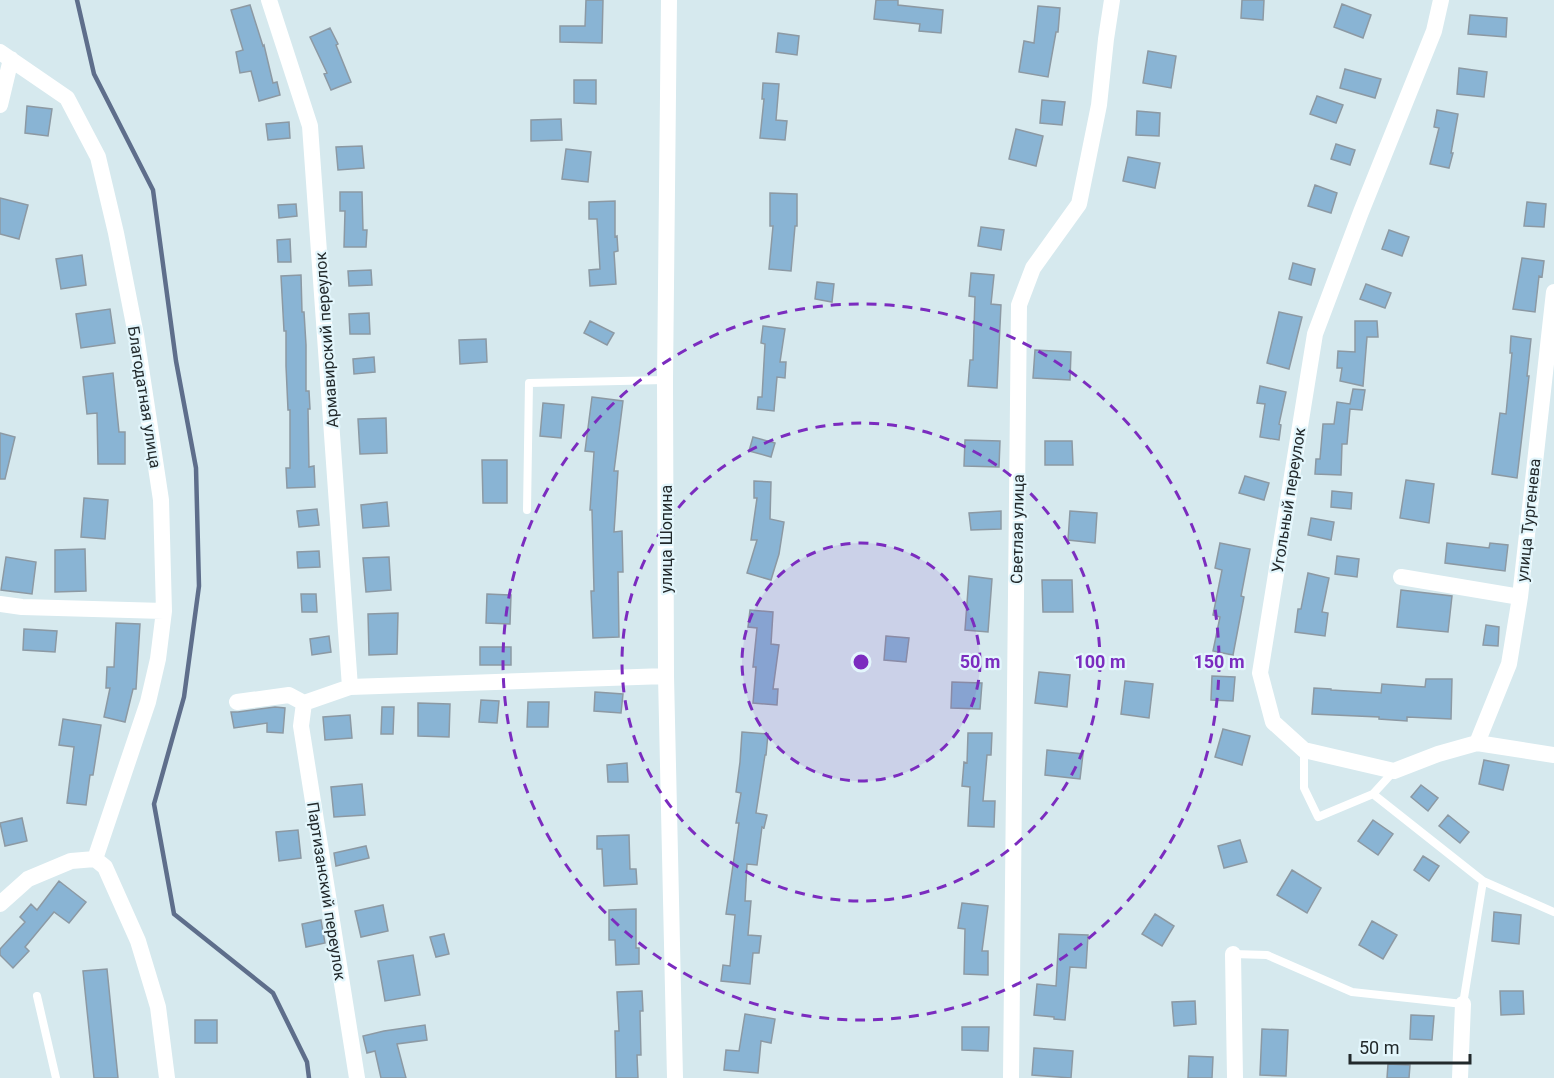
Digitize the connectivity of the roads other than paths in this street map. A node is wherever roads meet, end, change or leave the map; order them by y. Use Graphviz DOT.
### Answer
graph roads {
  1 [pos="269,0"];
  2 [pos="669,0"];
  3 [pos="1112,0"];
  4 [pos="1442,0"];
  5 [pos="5,55"];
  6 [pos="0,105"];
  7 [pos="1554,292"];
  8 [pos="665,380"];
  9 [pos="527,510"];
  10 [pos="1401,578"];
  11 [pos="1520,597"];
  12 [pos="0,604"];
  13 [pos="164,611"];
  14 [pos="666,676"];
  15 [pos="350,687"];
  16 [pos="237,702"];
  17 [pos="304,703"];
  18 [pos="1477,743"];
  19 [pos="1304,750"];
  20 [pos="1554,755"];
  21 [pos="1394,771"];
  22 [pos="1373,794"];
  23 [pos="95,859"];
  24 [pos="1483,881"];
  25 [pos="0,904"];
  26 [pos="1554,912"];
  27 [pos="1233,954"];
  28 [pos="37,996"];
  29 [pos="1463,1004"];
  30 [pos="56,1078"];
  31 [pos="167,1078"];
  32 [pos="357,1078"];
  33 [pos="675,1078"];
  34 [pos="1011,1078"];
  35 [pos="1235,1078"];
  36 [pos="1460,1078"];
  1 -- 15 [label="street, Армавирский переулок"];
  2 -- 8 [label="street, улица Шопина"];
  3 -- 34 [label="street, Светлая улица"];
  4 -- 19 [label="street, Угольный переулок"];
  5 -- 6 [label="street, Благодатная улица"];
  5 -- 13 [label="street, Благодатная улица"];
  7 -- 11 [label="street, улица Тургенева"];
  8 -- 9 [label="lane"];
  8 -- 14 [label="street, улица Шопина"];
  10 -- 11 [label="street"];
  11 -- 18 [label="street, улица Тургенева"];
  12 -- 13 [label="street"];
  13 -- 23 [label="street"];
  14 -- 15 [label="street"];
  14 -- 33 [label="street, улица Шопина"];
  15 -- 17 [label="street"];
  16 -- 17 [label="street"];
  17 -- 32 [label="street, Партизанский переулок"];
  18 -- 20 [label="street"];
  18 -- 21 [label="street"];
  19 -- 21 [label="street, Угольный переулок"];
  19 -- 22 [label="lane"];
  21 -- 22 [label="lane"];
  22 -- 24 [label="lane"];
  23 -- 25 [label="street"];
  23 -- 31 [label="street"];
  24 -- 26 [label="lane"];
  24 -- 29 [label="lane"];
  27 -- 29 [label="lane"];
  27 -- 35 [label="street"];
  28 -- 30 [label="lane"];
  29 -- 36 [label="street"];
}
